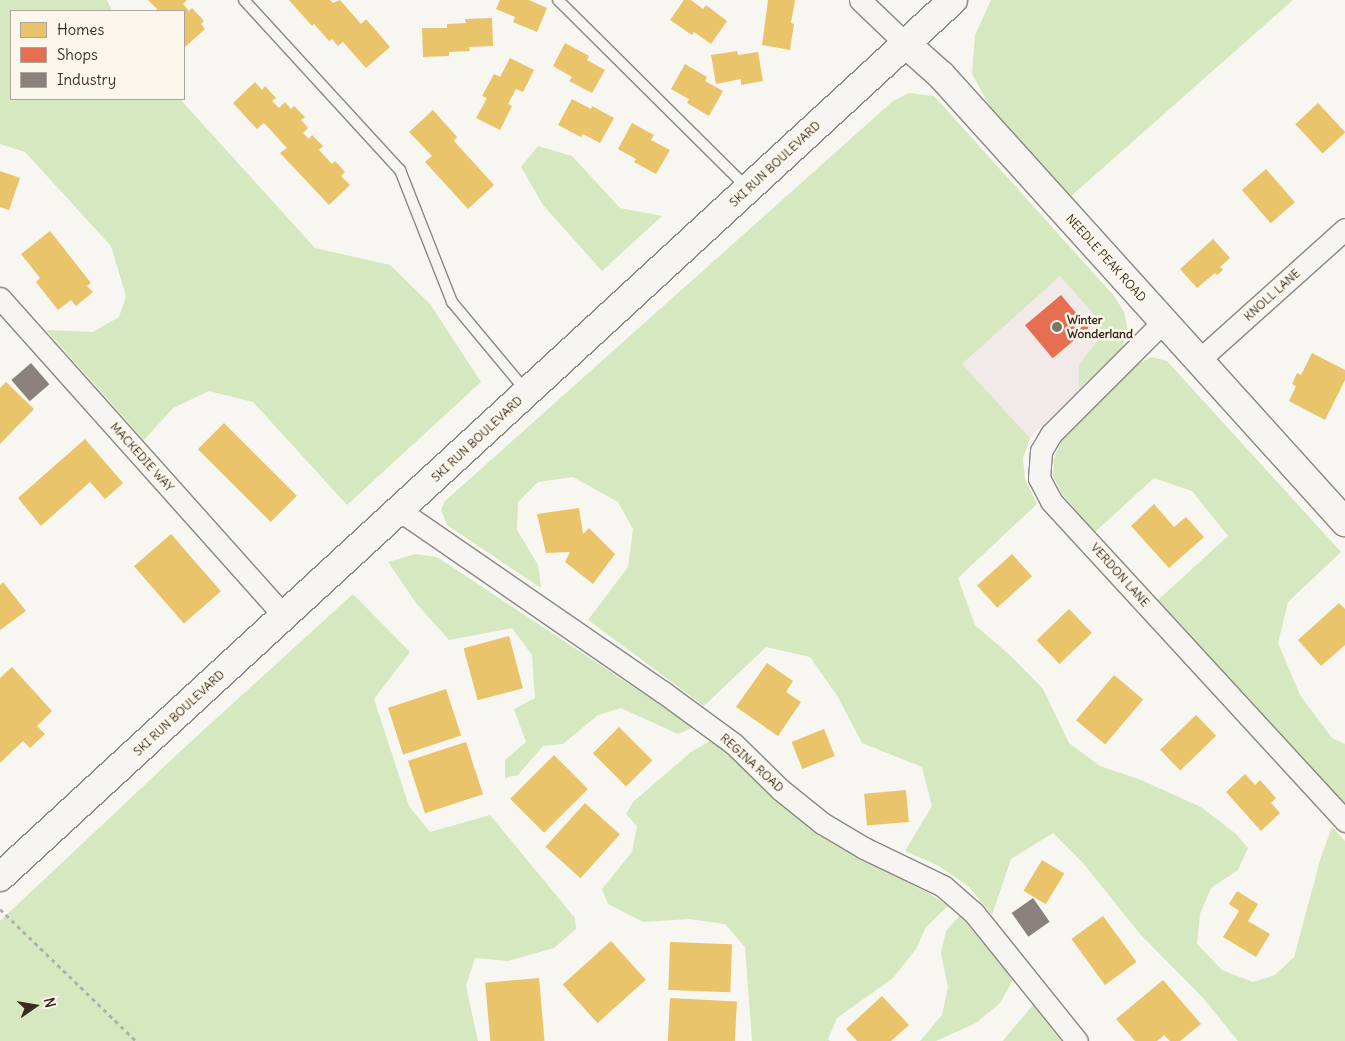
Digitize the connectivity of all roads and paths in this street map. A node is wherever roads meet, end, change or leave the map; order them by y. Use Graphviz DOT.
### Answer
graph roads {
  1 [pos="244,0"];
  2 [pos="558,0"];
  3 [pos="860,0"];
  4 [pos="953,0"];
  5 [pos="906,44"];
  6 [pos="748,189"];
  7 [pos="1345,229"];
  8 [pos="0,298"];
  9 [pos="1164,322"];
  10 [pos="1199,360"];
  11 [pos="527,392"];
  12 [pos="399,510"];
  13 [pos="1345,522"];
  14 [pos="284,616"];
  15 [pos="1345,821"];
  16 [pos="0,877"];
  17 [pos="0,910"];
  18 [pos="136,1041"];
  19 [pos="1077,1041"];
  1 -- 11 [label="lane"];
  2 -- 6 [label="lane"];
  3 -- 5 [label="street, NEEDLE PEAK ROAD"];
  4 -- 5 [label="street, SKI RUN BOULEVARD"];
  5 -- 6 [label="street, SKI RUN BOULEVARD"];
  5 -- 9 [label="street, NEEDLE PEAK ROAD"];
  6 -- 11 [label="street, SKI RUN BOULEVARD"];
  7 -- 10 [label="street, KNOLL LANE"];
  8 -- 14 [label="street, MACKEDIE WAY"];
  9 -- 10 [label="street, NEEDLE PEAK ROAD"];
  9 -- 15 [label="street, VERDON LANE"];
  10 -- 13 [label="street, NEEDLE PEAK ROAD"];
  11 -- 12 [label="street, SKI RUN BOULEVARD"];
  12 -- 14 [label="street, SKI RUN BOULEVARD"];
  12 -- 19 [label="street, REGINA ROAD"];
  14 -- 16 [label="street, SKI RUN BOULEVARD"];
  17 -- 18 [label="path"];
}
